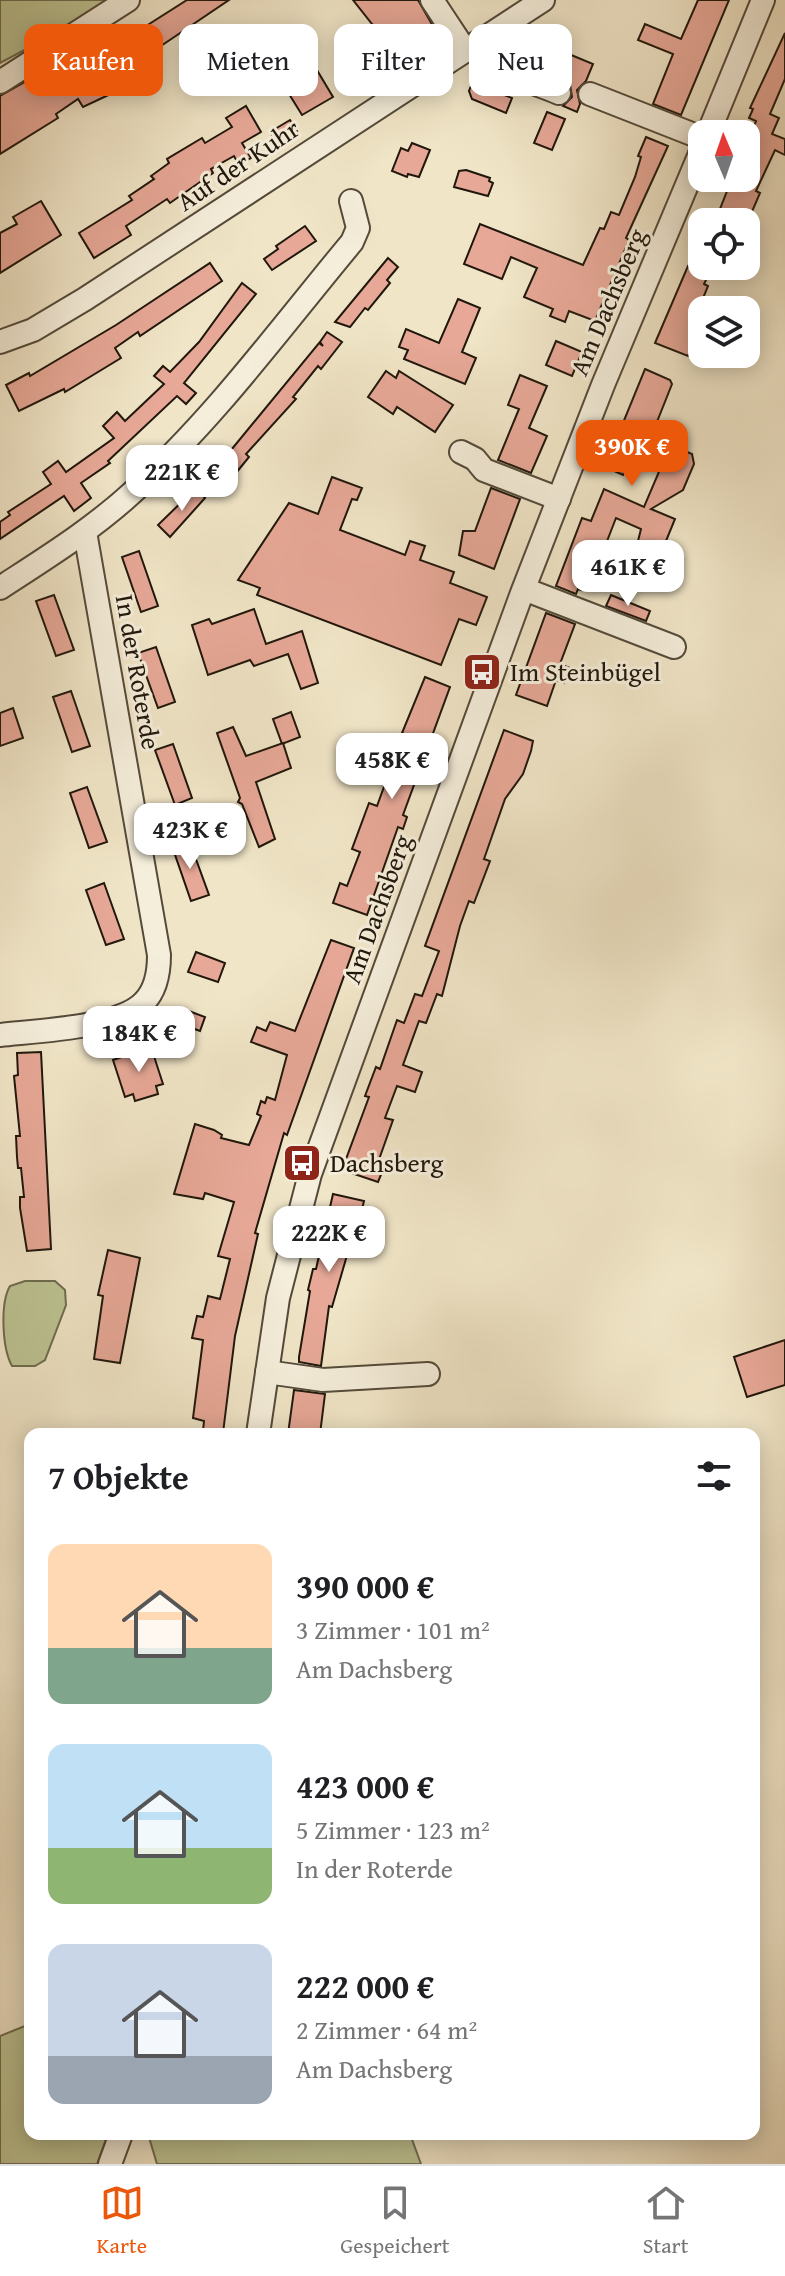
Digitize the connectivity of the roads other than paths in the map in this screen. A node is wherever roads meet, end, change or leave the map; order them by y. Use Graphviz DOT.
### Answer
graph roads {
  1 [pos="128,0"];
  2 [pos="432,0"];
  3 [pos="543,0"];
  4 [pos="763,0"];
  5 [pos="505,24"];
  6 [pos="469,44"];
  7 [pos="469,47"];
  8 [pos="0,82"];
  9 [pos="590,94"];
  10 [pos="714,120"];
  11 [pos="688,132"];
  12 [pos="688,182"];
  13 [pos="351,201"];
  14 [pos="0,342"];
  15 [pos="461,452"];
  16 [pos="559,499"];
  17 [pos="85,532"];
  18 [pos="0,588"];
  19 [pos="524,589"];
  20 [pos="674,647"];
  21 [pos="0,1035"];
  22 [pos="267,1372"];
  23 [pos="428,1374"];
  24 [pos="259,1428"];
  25 [pos="119,2140"];
  26 [pos="110,2164"];
  1 -- 8 [label="street"];
  2 -- 6 [label="street"];
  3 -- 5 [label="street, Auf der Kuhr"];
  4 -- 10 [label="street"];
  7 -- 14 [label="street, Auf der Kuhr"];
  9 -- 11 [label="street"];
  12 -- 16 [label="street, Am Dachsberg"];
  13 -- 17 [label="street"];
  15 -- 16 [label="street"];
  16 -- 19 [label="street, Am Dachsberg"];
  17 -- 18 [label="street"];
  17 -- 21 [label="street, In der Roterde"];
  19 -- 20 [label="street"];
  19 -- 22 [label="street, Am Dachsberg"];
  22 -- 23 [label="street"];
  22 -- 24 [label="street, Am Dachsberg"];
  25 -- 26 [label="street"];
}
